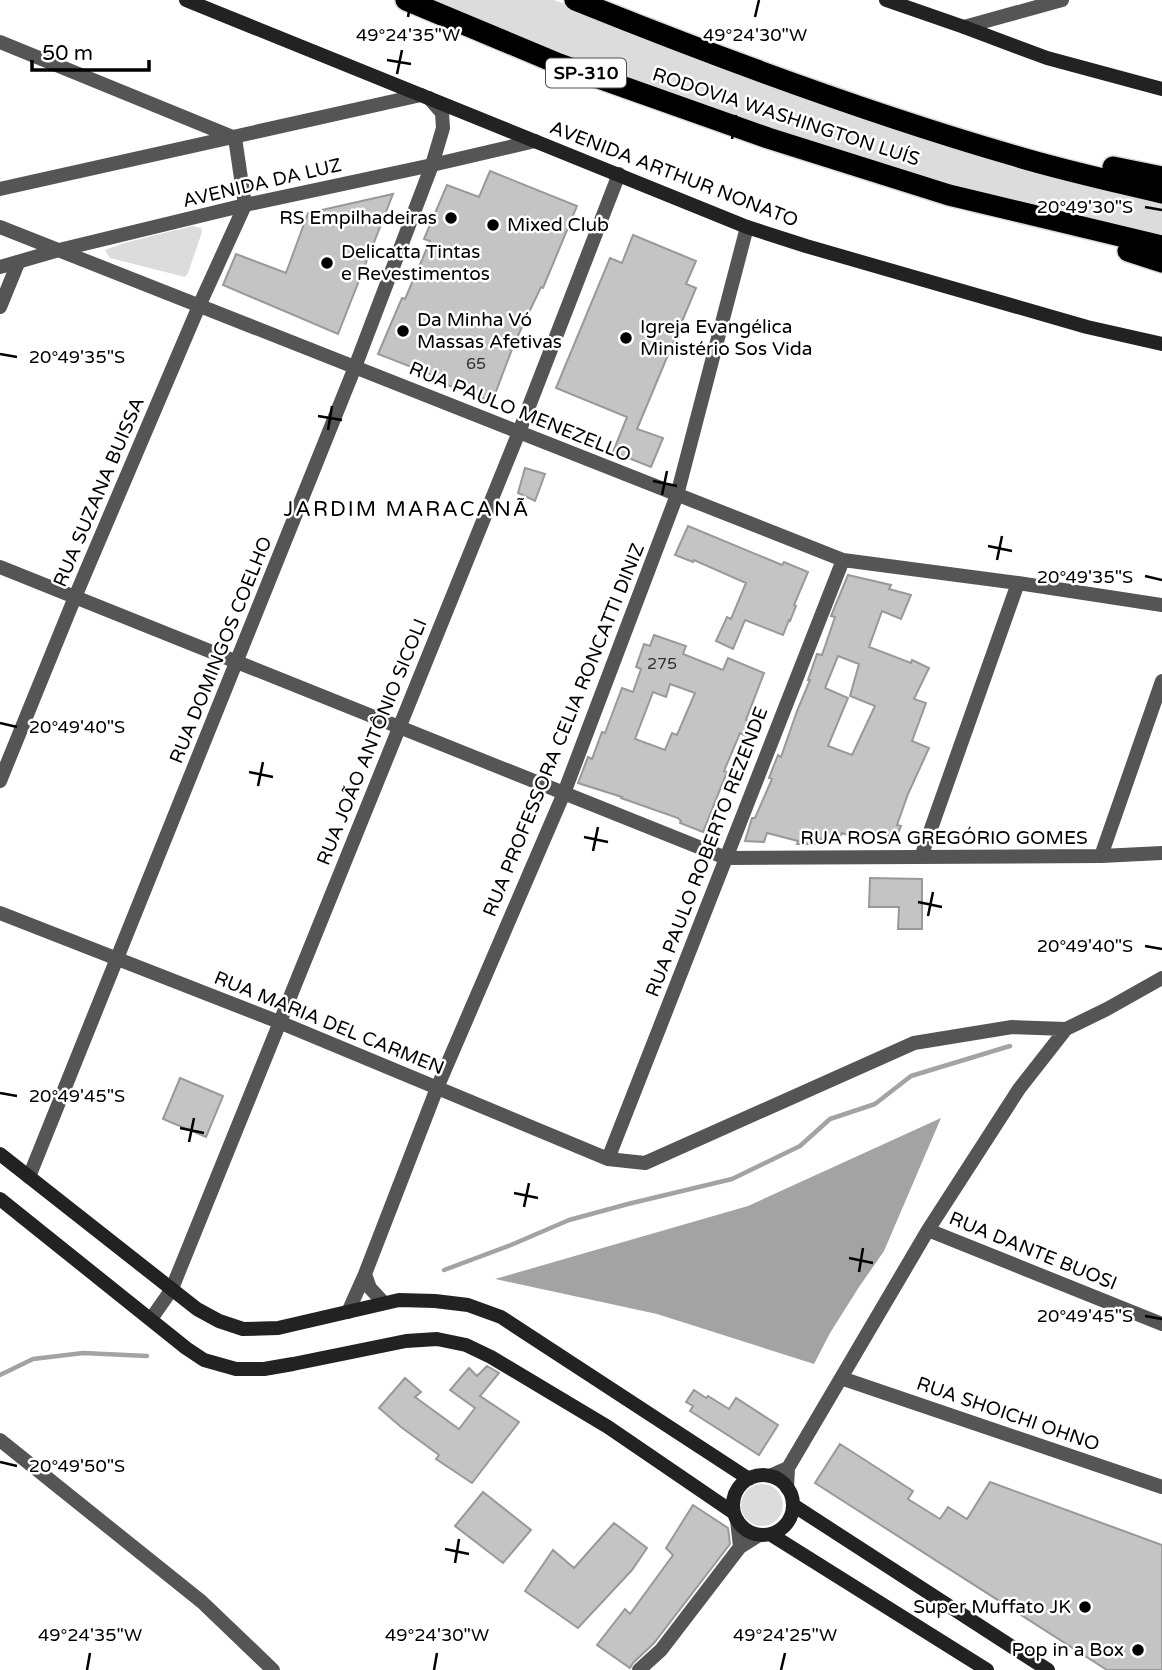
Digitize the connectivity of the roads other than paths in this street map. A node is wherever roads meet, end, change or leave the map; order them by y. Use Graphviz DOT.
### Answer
graph roads {
  1 [pos="186,0"];
  2 [pos="406,0"];
  3 [pos="575,0"];
  4 [pos="886,0"];
  5 [pos="1062,0"];
  6 [pos="964,27"];
  7 [pos="0,41"];
  8 [pos="1162,89"];
  9 [pos="819,93"];
  10 [pos="425,96"];
  11 [pos="235,138"];
  12 [pos="535,141"];
  13 [pos="432,165"];
  14 [pos="619,174"];
  15 [pos="1162,177"];
  16 [pos="0,189"];
  17 [pos="1162,194"];
  18 [pos="949,195"];
  19 [pos="245,205"];
  20 [pos="0,227"];
  21 [pos="747,227"];
  22 [pos="1162,246"];
  23 [pos="59,250"];
  24 [pos="1162,262"];
  25 [pos="18,263"];
  26 [pos="0,267"];
  27 [pos="199,306"];
  28 [pos="0,307"];
  29 [pos="1162,344"];
  30 [pos="355,368"];
  31 [pos="519,432"];
  32 [pos="677,495"];
  33 [pos="842,560"];
  34 [pos="0,568"];
  35 [pos="1018,583"];
  36 [pos="75,597"];
  37 [pos="1162,605"];
  38 [pos="236,662"];
  39 [pos="1162,681"];
  40 [pos="398,727"];
  41 [pos="0,781"];
  42 [pos="564,793"];
  43 [pos="1162,853"];
  44 [pos="1101,856"];
  45 [pos="921,857"];
  46 [pos="726,858"];
  47 [pos="0,913"];
  48 [pos="118,958"];
  49 [pos="1162,978"];
  50 [pos="279,1022"];
  51 [pos="1066,1029"];
  52 [pos="437,1088"];
  53 [pos="0,1154"];
  54 [pos="608,1158"];
  55 [pos="29,1177"];
  56 [pos="0,1199"];
  57 [pos="928,1230"];
  58 [pos="365,1274"];
  59 [pos="172,1289"];
  60 [pos="384,1303"];
  61 [pos="348,1312"];
  62 [pos="151,1319"];
  63 [pos="1162,1324"];
  64 [pos="841,1378"];
  65 [pos="0,1440"];
  66 [pos="789,1468"];
  67 [pos="770,1476"];
  68 [pos="748,1479"];
  69 [pos="1162,1487"];
  70 [pos="787,1488"];
  71 [pos="793,1506"];
  72 [pos="735,1516"];
  73 [pos="765,1534"];
  74 [pos="740,1547"];
  75 [pos="273,1670"];
  76 [pos="639,1670"];
  77 [pos="986,1670"];
  78 [pos="1048,1670"];
  1 -- 10 [label="main road, AVENIDA ARTHUR NONATO"];
  2 -- 18 [label="highway, RODOVIA WASHINGTON LUÍS / SP-310"];
  3 -- 9 [label="highway, RODOVIA WASHINGTON LUÍS"];
  4 -- 6 [label="main road"];
  5 -- 6 [label="street"];
  6 -- 8 [label="main road"];
  7 -- 11 [label="street"];
  9 -- 15 [label="highway"];
  9 -- 17 [label="highway, RODOVIA WASHINGTON LUÍS"];
  10 -- 11 [label="street"];
  10 -- 12 [label="main road, AVENIDA ARTHUR NONATO"];
  10 -- 13 [label="street, RUA DOMINGOS COELHO"];
  11 -- 16 [label="street"];
  11 -- 19 [label="street"];
  12 -- 13 [label="street, AVENIDA DA LUZ"];
  12 -- 14 [label="main road, AVENIDA ARTHUR NONATO"];
  13 -- 19 [label="street, AVENIDA DA LUZ"];
  13 -- 30 [label="street, RUA DOMINGOS COELHO"];
  14 -- 21 [label="main road, AVENIDA ARTHUR NONATO"];
  14 -- 31 [label="street, RUA JOÃO ANTÔNIO SICOLI"];
  18 -- 22 [label="highway, RODOVIA WASHINGTON LUÍS / SP-310"];
  18 -- 24 [label="highway"];
  19 -- 23 [label="street, AVENIDA DA LUZ"];
  19 -- 27 [label="street, RUA SUZANA BUISSA"];
  20 -- 23 [label="street, RUA PAULO MENEZELLO"];
  21 -- 29 [label="main road, AVENIDA ARTHUR NONATO"];
  21 -- 32 [label="street, RUA PROFESSORA CELIA RONCATTI DINIZ"];
  23 -- 25 [label="street, AVENIDA DA LUZ"];
  23 -- 27 [label="street, RUA PAULO MENEZELLO"];
  25 -- 26 [label="street, AVENIDA DA LUZ"];
  25 -- 28 [label="street"];
  27 -- 30 [label="street, RUA PAULO MENEZELLO"];
  27 -- 36 [label="street, RUA SUZANA BUISSA"];
  30 -- 31 [label="street, RUA PAULO MENEZELLO"];
  30 -- 38 [label="street, RUA DOMINGOS COELHO"];
  31 -- 32 [label="street, RUA PAULO MENEZELLO"];
  31 -- 40 [label="street, RUA JOÃO ANTÔNIO SICOLI"];
  32 -- 33 [label="street, RUA PAULO MENEZELLO"];
  32 -- 42 [label="street, RUA PROFESSORA CELIA RONCATTI DINIZ"];
  33 -- 35 [label="street, RUA PAULO MENEZELLO"];
  33 -- 46 [label="street, RUA PAULO ROBERTO REZENDE"];
  34 -- 36 [label="street"];
  35 -- 37 [label="street, RUA PAULO MENEZELLO"];
  35 -- 45 [label="street"];
  36 -- 38 [label="street"];
  36 -- 41 [label="street, RUA SUZANA BUISSA"];
  38 -- 40 [label="street"];
  38 -- 48 [label="street, RUA DOMINGOS COELHO"];
  39 -- 44 [label="street"];
  40 -- 42 [label="street"];
  40 -- 50 [label="street, RUA JOÃO ANTÔNIO SICOLI"];
  42 -- 46 [label="street"];
  42 -- 52 [label="street, RUA PROFESSORA CELIA RONCATTI DINIZ"];
  43 -- 44 [label="street, RUA ROSA GREGÓRIO GOMES"];
  44 -- 45 [label="street, RUA ROSA GREGÓRIO GOMES"];
  45 -- 46 [label="street, RUA ROSA GREGÓRIO GOMES"];
  46 -- 54 [label="street, RUA PAULO ROBERTO REZENDE"];
  47 -- 48 [label="street, RUA MARIA DEL CARMEN"];
  48 -- 50 [label="street, RUA MARIA DEL CARMEN"];
  48 -- 55 [label="street, RUA DOMINGOS COELHO"];
  49 -- 51 [label="street"];
  50 -- 52 [label="street, RUA MARIA DEL CARMEN"];
  50 -- 59 [label="street, RUA JOÃO ANTÔNIO SICOLI"];
  51 -- 54 [label="street, RUA MARIA DEL CARMEN"];
  51 -- 57 [label="street"];
  52 -- 54 [label="street, RUA MARIA DEL CARMEN"];
  52 -- 58 [label="street, RUA PROFESSORA CELIA RONCATTI DINIZ"];
  53 -- 55 [label="main road"];
  55 -- 59 [label="main road"];
  56 -- 62 [label="main road"];
  57 -- 63 [label="street, RUA DANTE BUOSI"];
  57 -- 64 [label="street"];
  58 -- 60 [label="street"];
  58 -- 61 [label="street, RUA PROFESSORA CELIA RONCATTI DINIZ"];
  59 -- 61 [label="main road"];
  59 -- 62 [label="street, RUA JOÃO ANTÔNIO SICOLI"];
  60 -- 61 [label="main road"];
  60 -- 68 [label="main road"];
  62 -- 72 [label="main road"];
  64 -- 66 [label="street"];
  64 -- 69 [label="street, RUA SHOICHI OHNO"];
  65 -- 75 [label="street"];
  66 -- 67 [label="street"];
  66 -- 70 [label="street"];
  67 -- 68 [label="main road"];
  67 -- 70 [label="main road"];
  68 -- 72 [label="main road"];
  70 -- 71 [label="main road"];
  71 -- 73 [label="main road"];
  71 -- 78 [label="main road"];
  72 -- 73 [label="main road"];
  72 -- 74 [label="street"];
  73 -- 74 [label="street"];
  73 -- 77 [label="main road"];
  74 -- 76 [label="street"];
}
